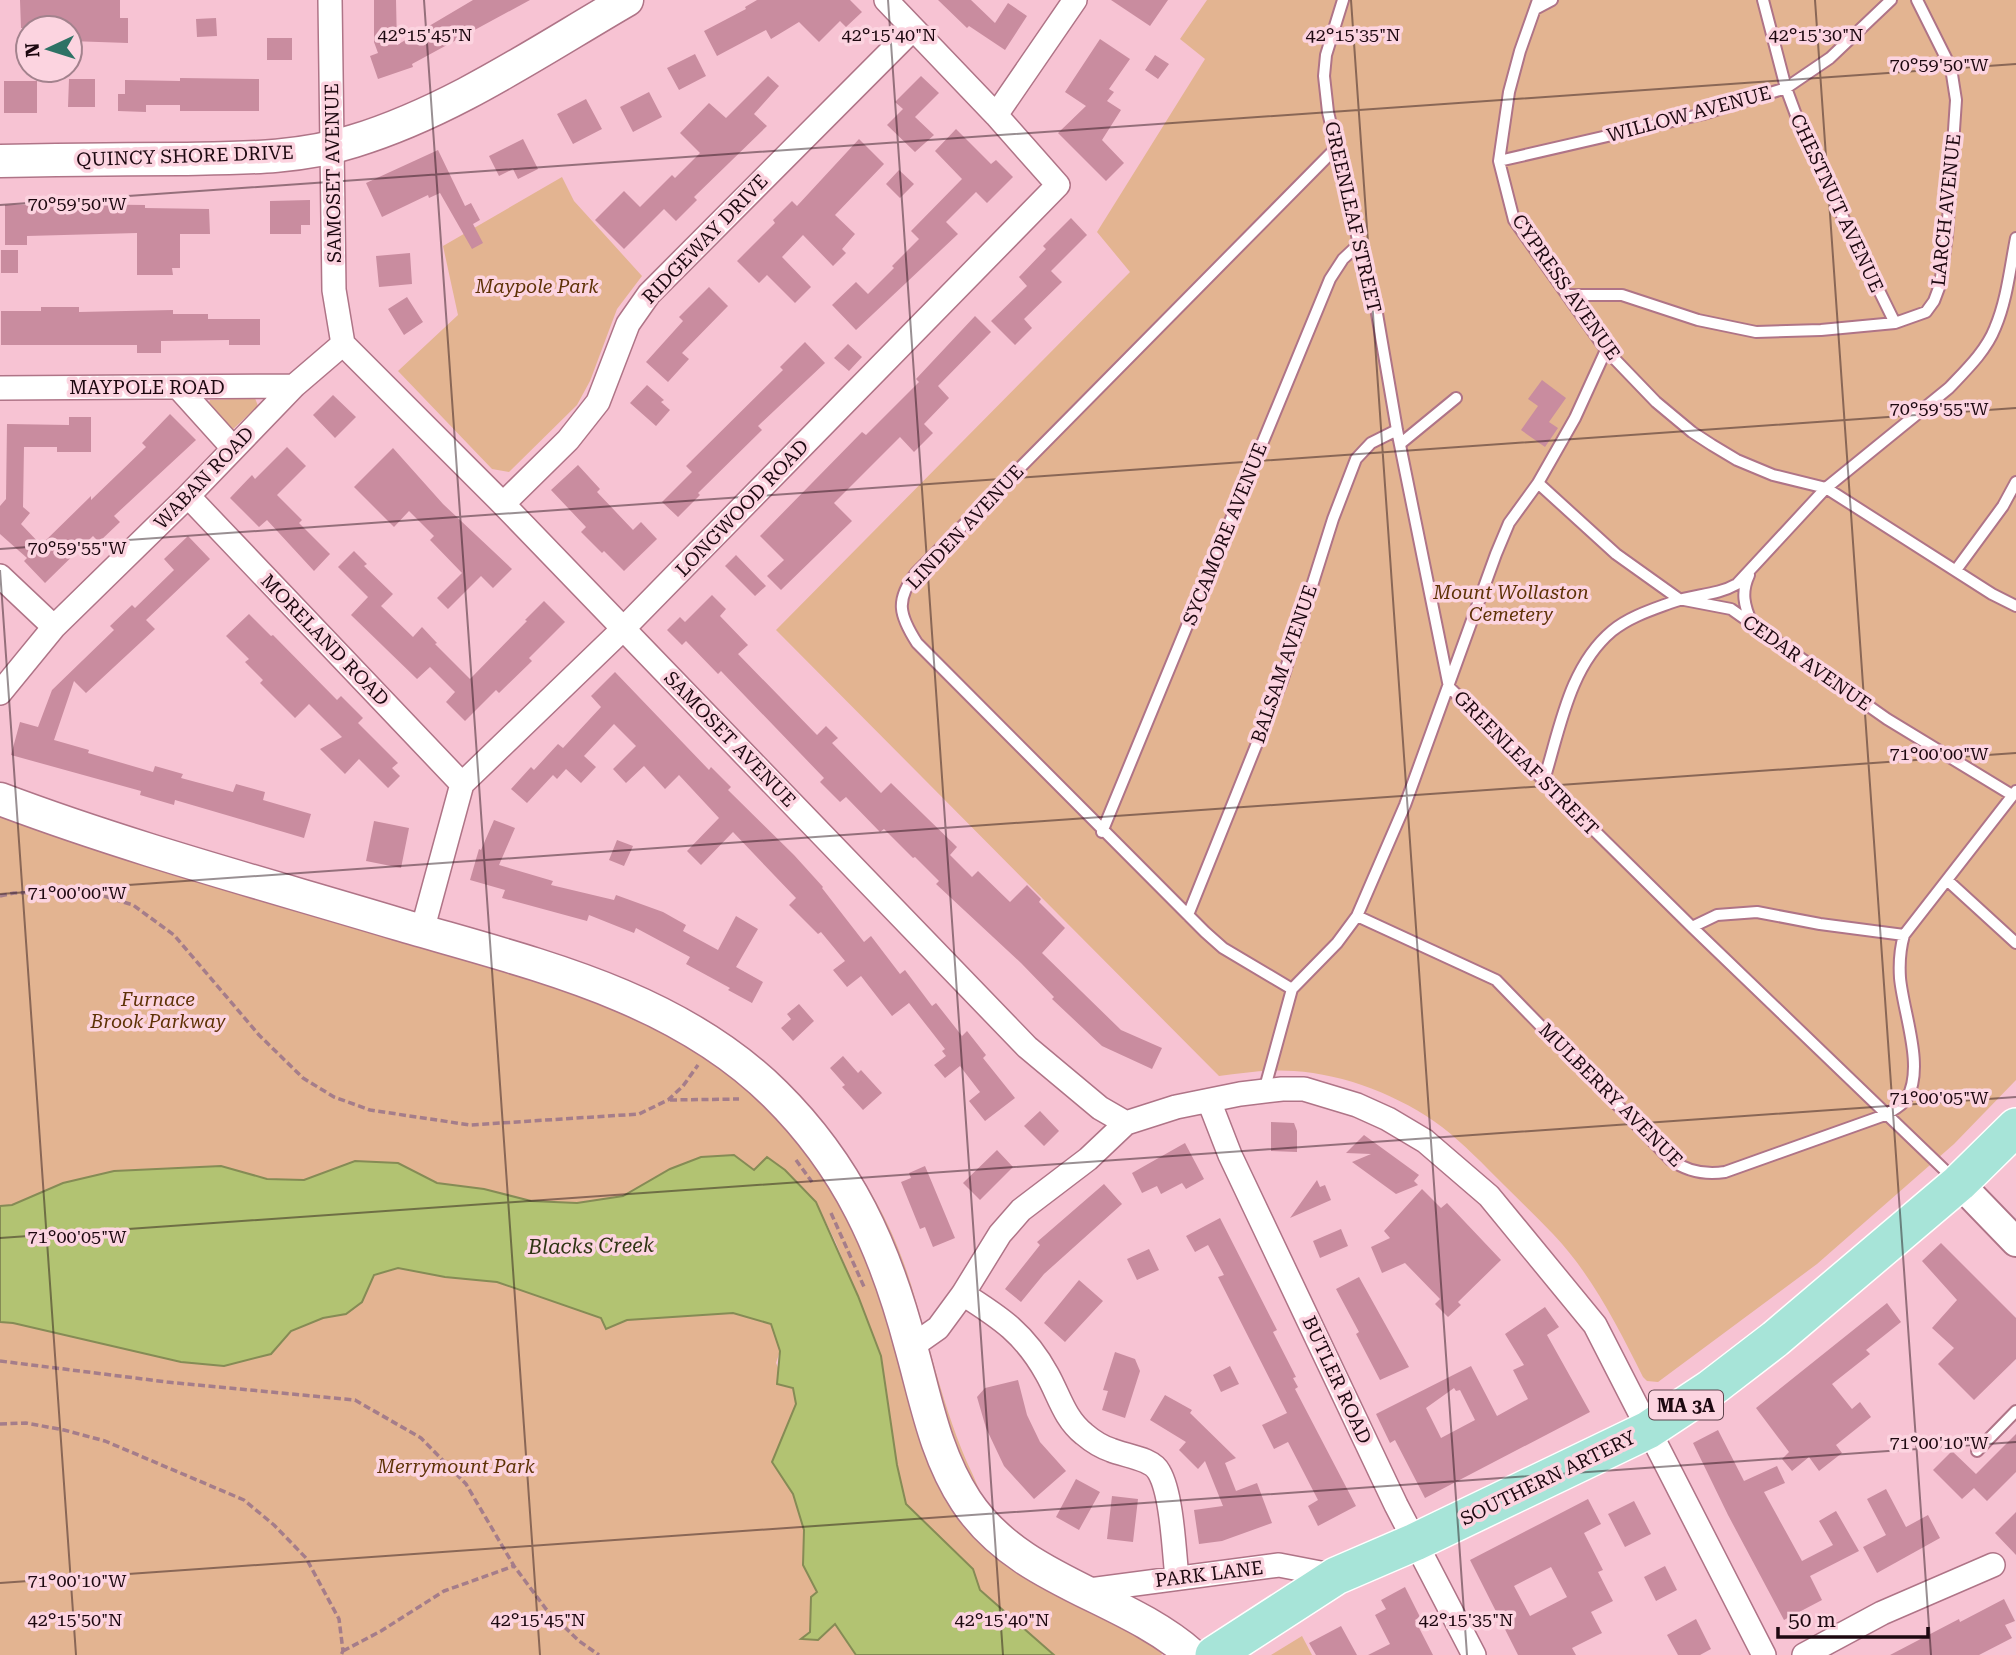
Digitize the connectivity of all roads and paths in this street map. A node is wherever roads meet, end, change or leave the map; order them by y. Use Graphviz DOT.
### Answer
graph roads {
  1 [pos="330,0"];
  2 [pos="627,0"];
  3 [pos="886,0"];
  4 [pos="1075,0"];
  5 [pos="1343,0"];
  6 [pos="1552,0"];
  7 [pos="1763,0"];
  8 [pos="1891,0"];
  9 [pos="1917,0"];
  10 [pos="1537,4"];
  11 [pos="914,29"];
  12 [pos="1786,88"];
  13 [pos="996,115"];
  14 [pos="333,146"];
  15 [pos="1336,148"];
  16 [pos="0,161"];
  17 [pos="1499,161"];
  18 [pos="2016,238"];
  19 [pos="1359,244"];
  20 [pos="1568,295"];
  21 [pos="1895,323"];
  22 [pos="343,344"];
  23 [pos="1606,350"];
  24 [pos="294,386"];
  25 [pos="178,387"];
  26 [pos="0,388"];
  27 [pos="1455,398"];
  28 [pos="1396,430"];
  29 [pos="1400,444"];
  30 [pos="233,448"];
  31 [pos="2016,482"];
  32 [pos="1538,483"];
  33 [pos="1826,488"];
  34 [pos="188,496"];
  35 [pos="503,504"];
  36 [pos="1956,570"];
  37 [pos="1751,571"];
  38 [pos="0,576"];
  39 [pos="1679,599"];
  40 [pos="2016,606"];
  41 [pos="1754,625"];
  42 [pos="54,627"];
  43 [pos="623,629"];
  44 [pos="1449,687"];
  45 [pos="0,694"];
  46 [pos="1544,780"];
  47 [pos="462,784"];
  48 [pos="2014,793"];
  49 [pos="0,799"];
  50 [pos="1102,832"];
  51 [pos="1947,880"];
  52 [pos="0,896"];
  53 [pos="1188,915"];
  54 [pos="1357,916"];
  55 [pos="1692,927"];
  56 [pos="422,931"];
  57 [pos="1904,934"];
  58 [pos="2016,943"];
  59 [pos="1292,989"];
  60 [pos="715,1043"];
  61 [pos="1264,1091"];
  62 [pos="1209,1101"];
  63 [pos="1885,1115"];
  64 [pos="1126,1123"];
  65 [pos="2016,1127"];
  66 [pos="1959,1183"];
  67 [pos="2016,1241"];
  68 [pos="963,1294"];
  69 [pos="911,1347"];
  70 [pos="0,1361"];
  71 [pos="2016,1411"];
  72 [pos="0,1424"];
  73 [pos="1648,1430"];
  74 [pos="1976,1451"];
  75 [pos="1415,1542"];
  76 [pos="1993,1565"];
  77 [pos="514,1566"];
  78 [pos="1336,1576"];
  79 [pos="1177,1578"];
  80 [pos="1081,1591"];
  81 [pos="342,1653"];
  82 [pos="599,1655"];
  83 [pos="1192,1655"];
  84 [pos="1214,1655"];
  85 [pos="1474,1655"];
  86 [pos="1764,1655"];
  87 [pos="1804,1655"];
  1 -- 14 [label="street, SAMOSET AVENUE"];
  2 -- 14 [label="main road, QUINCY SHORE DRIVE"];
  3 -- 11 [label="street"];
  4 -- 13 [label="street"];
  5 -- 15 [label="lane, GREENLEAF STREET"];
  6 -- 10 [label="lane"];
  7 -- 12 [label="lane, CHESTNUT AVENUE"];
  8 -- 12 [label="lane, WILLOW AVENUE"];
  9 -- 21 [label="lane, LARCH AVENUE"];
  10 -- 17 [label="lane, CYPRESS AVENUE"];
  11 -- 13 [label="street"];
  11 -- 35 [label="street, RIDGEWAY DRIVE"];
  12 -- 17 [label="lane, WILLOW AVENUE"];
  12 -- 21 [label="lane, CHESTNUT AVENUE"];
  13 -- 43 [label="street, LONGWOOD ROAD"];
  14 -- 16 [label="main road, QUINCY SHORE DRIVE"];
  14 -- 22 [label="street, SAMOSET AVENUE"];
  15 -- 19 [label="lane, GREENLEAF STREET"];
  15 -- 50 [label="lane, LINDEN AVENUE"];
  17 -- 20 [label="lane, CYPRESS AVENUE"];
  18 -- 33 [label="lane"];
  19 -- 28 [label="lane, GREENLEAF STREET"];
  19 -- 50 [label="lane, SYCAMORE AVENUE"];
  20 -- 21 [label="lane, LARCH AVENUE"];
  20 -- 23 [label="lane, CYPRESS AVENUE"];
  22 -- 24 [label="street"];
  22 -- 35 [label="street, SAMOSET AVENUE"];
  23 -- 32 [label="lane"];
  23 -- 33 [label="lane, CYPRESS AVENUE"];
  24 -- 25 [label="street, MAYPOLE ROAD"];
  24 -- 30 [label="street, WABAN ROAD"];
  25 -- 26 [label="street, MAYPOLE ROAD"];
  25 -- 30 [label="street"];
  27 -- 29 [label="lane"];
  28 -- 29 [label="lane, GREENLEAF STREET"];
  28 -- 53 [label="lane, BALSAM AVENUE"];
  29 -- 44 [label="lane, GREENLEAF STREET"];
  30 -- 34 [label="street, WABAN ROAD"];
  31 -- 36 [label="lane"];
  32 -- 39 [label="lane, CEDAR AVENUE"];
  32 -- 44 [label="lane"];
  33 -- 36 [label="lane, CYPRESS AVENUE"];
  33 -- 37 [label="lane"];
  34 -- 42 [label="street, WABAN ROAD"];
  34 -- 47 [label="street, MORELAND ROAD"];
  35 -- 43 [label="street, SAMOSET AVENUE"];
  36 -- 40 [label="lane, CYPRESS AVENUE"];
  37 -- 39 [label="lane"];
  37 -- 41 [label="lane"];
  38 -- 42 [label="street"];
  39 -- 41 [label="lane, CEDAR AVENUE"];
  39 -- 46 [label="lane"];
  41 -- 48 [label="lane, CEDAR AVENUE"];
  42 -- 45 [label="street, WABAN ROAD"];
  43 -- 47 [label="street, LONGWOOD ROAD"];
  43 -- 64 [label="street, SAMOSET AVENUE"];
  44 -- 46 [label="lane, GREENLEAF STREET"];
  44 -- 54 [label="lane"];
  46 -- 55 [label="lane, GREENLEAF STREET"];
  47 -- 56 [label="street"];
  48 -- 51 [label="lane"];
  49 -- 56 [label="main road"];
  50 -- 53 [label="lane, LINDEN AVENUE"];
  51 -- 57 [label="lane"];
  51 -- 58 [label="lane"];
  52 -- 60 [label="path"];
  53 -- 59 [label="lane, LINDEN AVENUE"];
  54 -- 59 [label="lane"];
  54 -- 63 [label="lane, MULBERRY AVENUE"];
  55 -- 57 [label="lane"];
  55 -- 63 [label="lane, GREENLEAF STREET"];
  56 -- 60 [label="main road"];
  57 -- 63 [label="lane"];
  59 -- 61 [label="lane"];
  60 -- 69 [label="main road"];
  61 -- 62 [label="street"];
  61 -- 73 [label="street"];
  62 -- 64 [label="street"];
  62 -- 75 [label="street, BUTLER ROAD"];
  63 -- 66 [label="lane, GREENLEAF STREET"];
  64 -- 68 [label="street"];
  65 -- 66 [label="main road, SOUTHERN ARTERY / MA 3A"];
  66 -- 67 [label="street, GREENLEAF STREET"];
  66 -- 73 [label="main road, SOUTHERN ARTERY / MA 3A"];
  68 -- 69 [label="street"];
  68 -- 79 [label="street"];
  69 -- 80 [label="main road"];
  70 -- 77 [label="path"];
  71 -- 74 [label="lane"];
  72 -- 81 [label="path"];
  73 -- 75 [label="main road, SOUTHERN ARTERY / MA 3A"];
  73 -- 86 [label="street"];
  75 -- 78 [label="main road, SOUTHERN ARTERY / MA 3A"];
  75 -- 85 [label="street, BUTLER ROAD"];
  76 -- 87 [label="street"];
  77 -- 81 [label="path"];
  77 -- 82 [label="path"];
  78 -- 79 [label="street, PARK LANE"];
  78 -- 84 [label="main road, SOUTHERN ARTERY / MA 3A"];
  79 -- 80 [label="street, PARK LANE"];
  80 -- 83 [label="main road"];
}
